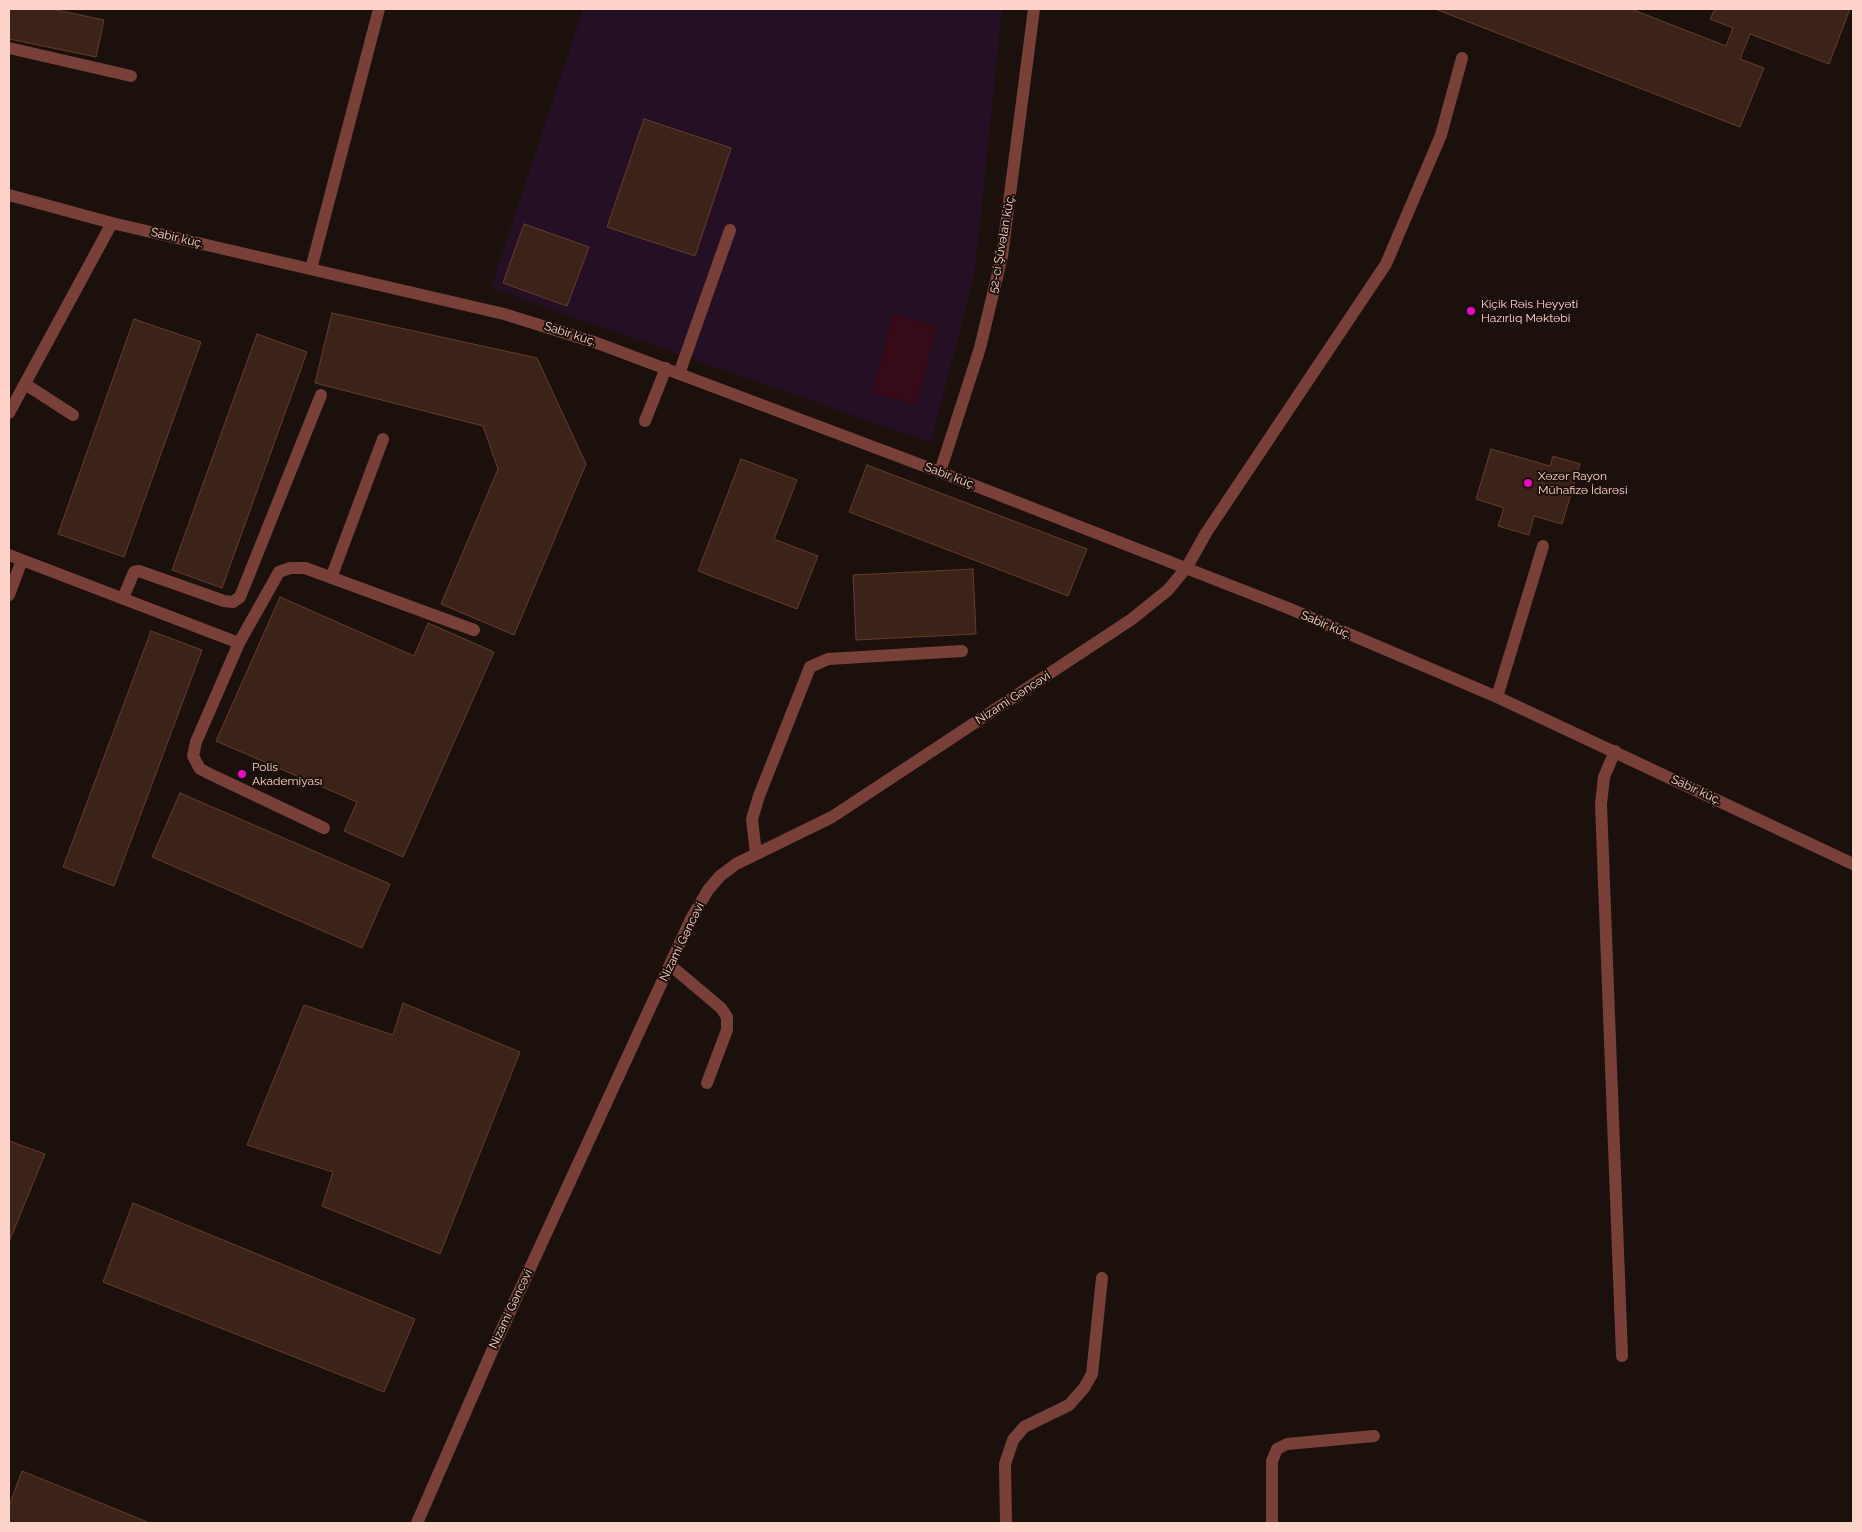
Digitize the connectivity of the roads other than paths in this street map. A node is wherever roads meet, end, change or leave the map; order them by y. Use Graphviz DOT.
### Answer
graph roads {
  1 [pos="379,9"];
  2 [pos="1034,9"];
  3 [pos="9,48"];
  4 [pos="1462,58"];
  5 [pos="131,76"];
  6 [pos="9,196"];
  7 [pos="112,223"];
  8 [pos="730,230"];
  9 [pos="311,269"];
  10 [pos="666,368"];
  11 [pos="679,374"];
  12 [pos="25,384"];
  13 [pos="320,395"];
  14 [pos="9,413"];
  15 [pos="73,415"];
  16 [pos="645,421"];
  17 [pos="383,439"];
  18 [pos="940,472"];
  19 [pos="1543,546"];
  20 [pos="9,555"];
  21 [pos="22,560"];
  22 [pos="1187,567"];
  23 [pos="331,578"];
  24 [pos="9,595"];
  25 [pos="123,598"];
  26 [pos="474,630"];
  27 [pos="239,643"];
  28 [pos="962,651"];
  29 [pos="1497,697"];
  30 [pos="1615,751"];
  31 [pos="324,828"];
  32 [pos="756,854"];
  33 [pos="1853,864"];
  34 [pos="670,965"];
  35 [pos="707,1083"];
  36 [pos="1102,1278"];
  37 [pos="1622,1356"];
  38 [pos="1374,1436"];
  39 [pos="417,1523"];
  40 [pos="1006,1523"];
  41 [pos="1272,1523"];
  1 -- 9 [label="street"];
  2 -- 18 [label="street, 52-ci Şüvəlan küç."];
  3 -- 5 [label="street"];
  4 -- 22 [label="street, Nizami Gəncəvi"];
  6 -- 7 [label="street, Sabir küç."];
  7 -- 9 [label="street, Sabir küç."];
  7 -- 12 [label="street"];
  8 -- 11 [label="street"];
  9 -- 10 [label="street, Sabir küç."];
  10 -- 11 [label="street, Sabir küç."];
  10 -- 16 [label="street"];
  11 -- 18 [label="street, Sabir küç."];
  12 -- 14 [label="street"];
  12 -- 15 [label="street"];
  13 -- 25 [label="street"];
  17 -- 23 [label="street"];
  18 -- 22 [label="street, Sabir küç."];
  19 -- 29 [label="street"];
  20 -- 21 [label="street"];
  21 -- 24 [label="street"];
  21 -- 25 [label="street"];
  22 -- 29 [label="street, Sabir küç."];
  22 -- 32 [label="street, Nizami Gəncəvi"];
  23 -- 26 [label="street"];
  23 -- 27 [label="street"];
  25 -- 27 [label="street"];
  27 -- 31 [label="street"];
  28 -- 32 [label="street"];
  29 -- 30 [label="street, Sabir küç."];
  30 -- 33 [label="street, Sabir küç."];
  30 -- 37 [label="street"];
  32 -- 34 [label="street, Nizami Gəncəvi"];
  34 -- 35 [label="street"];
  34 -- 39 [label="street, Nizami Gəncəvi"];
  36 -- 40 [label="street"];
  38 -- 41 [label="street"];
}
